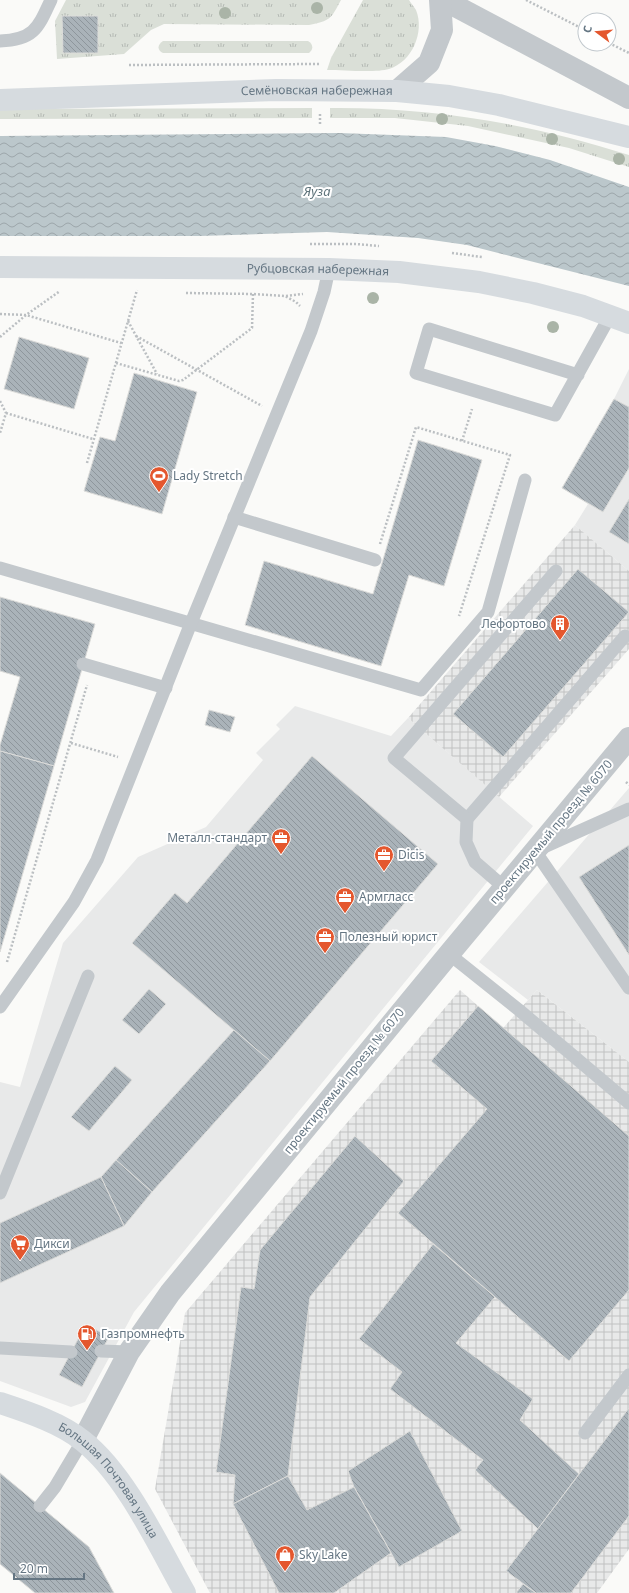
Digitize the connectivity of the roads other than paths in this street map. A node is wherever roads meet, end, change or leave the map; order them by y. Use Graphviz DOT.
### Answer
graph roads {
  1 [pos="51,0"];
  2 [pos="440,0"];
  3 [pos="444,0"];
  4 [pos="0,41"];
  5 [pos="397,91"];
  6 [pos="629,98"];
  7 [pos="0,100"];
  8 [pos="629,137"];
  9 [pos="0,267"];
  10 [pos="329,269"];
  11 [pos="619,320"];
  12 [pos="578,375"];
  13 [pos="525,480"];
  14 [pos="234,517"];
  15 [pos="375,560"];
  16 [pos="0,568"];
  17 [pos="556,571"];
  18 [pos="191,623"];
  19 [pos="625,636"];
  20 [pos="88,665"];
  21 [pos="166,688"];
  22 [pos="629,738"];
  23 [pos="629,810"];
  24 [pos="466,819"];
  25 [pos="535,850"];
  26 [pos="505,888"];
  27 [pos="449,954"];
  28 [pos="88,976"];
  29 [pos="629,988"];
  30 [pos="0,1007"];
  31 [pos="629,1104"];
  32 [pos="0,1193"];
  33 [pos="0,1348"];
  34 [pos="101,1351"];
  35 [pos="71,1352"];
  36 [pos="129,1352"];
  37 [pos="629,1375"];
  38 [pos="0,1403"];
  39 [pos="585,1433"];
  40 [pos="83,1440"];
  41 [pos="40,1506"];
  42 [pos="185,1593"];
  1 -- 4 [label="lane"];
  2 -- 5 [label="street"];
  3 -- 6 [label="street"];
  5 -- 7 [label="main road, Семёновская набережная"];
  5 -- 8 [label="main road, Семёновская набережная"];
  9 -- 10 [label="main road, Рубцовская набережная"];
  10 -- 11 [label="main road, Рубцовская набережная"];
  10 -- 14 [label="lane"];
  11 -- 12 [label="lane"];
  12 -- 12 [label="lane"];
  13 -- 18 [label="lane"];
  14 -- 15 [label="lane"];
  14 -- 18 [label="lane"];
  16 -- 18 [label="lane"];
  17 -- 24 [label="lane"];
  18 -- 21 [label="lane"];
  19 -- 24 [label="lane"];
  20 -- 21 [label="lane"];
  21 -- 30 [label="lane"];
  22 -- 25 [label="street, проектируемый проезд № 6070"];
  23 -- 25 [label="lane"];
  24 -- 26 [label="lane"];
  25 -- 26 [label="street, проектируемый проезд № 6070"];
  25 -- 29 [label="lane"];
  26 -- 27 [label="street, проектируемый проезд № 6070"];
  27 -- 31 [label="lane"];
  27 -- 36 [label="street, проектируемый проезд № 6070"];
  28 -- 32 [label="lane"];
  33 -- 35 [label="lane"];
  34 -- 36 [label="lane"];
  36 -- 40 [label="street, проектируемый проезд № 6070"];
  37 -- 39 [label="lane"];
  38 -- 40 [label="main road, Большая Почтовая улица"];
  40 -- 41 [label="lane"];
  40 -- 42 [label="main road, Большая Почтовая улица"];
}
